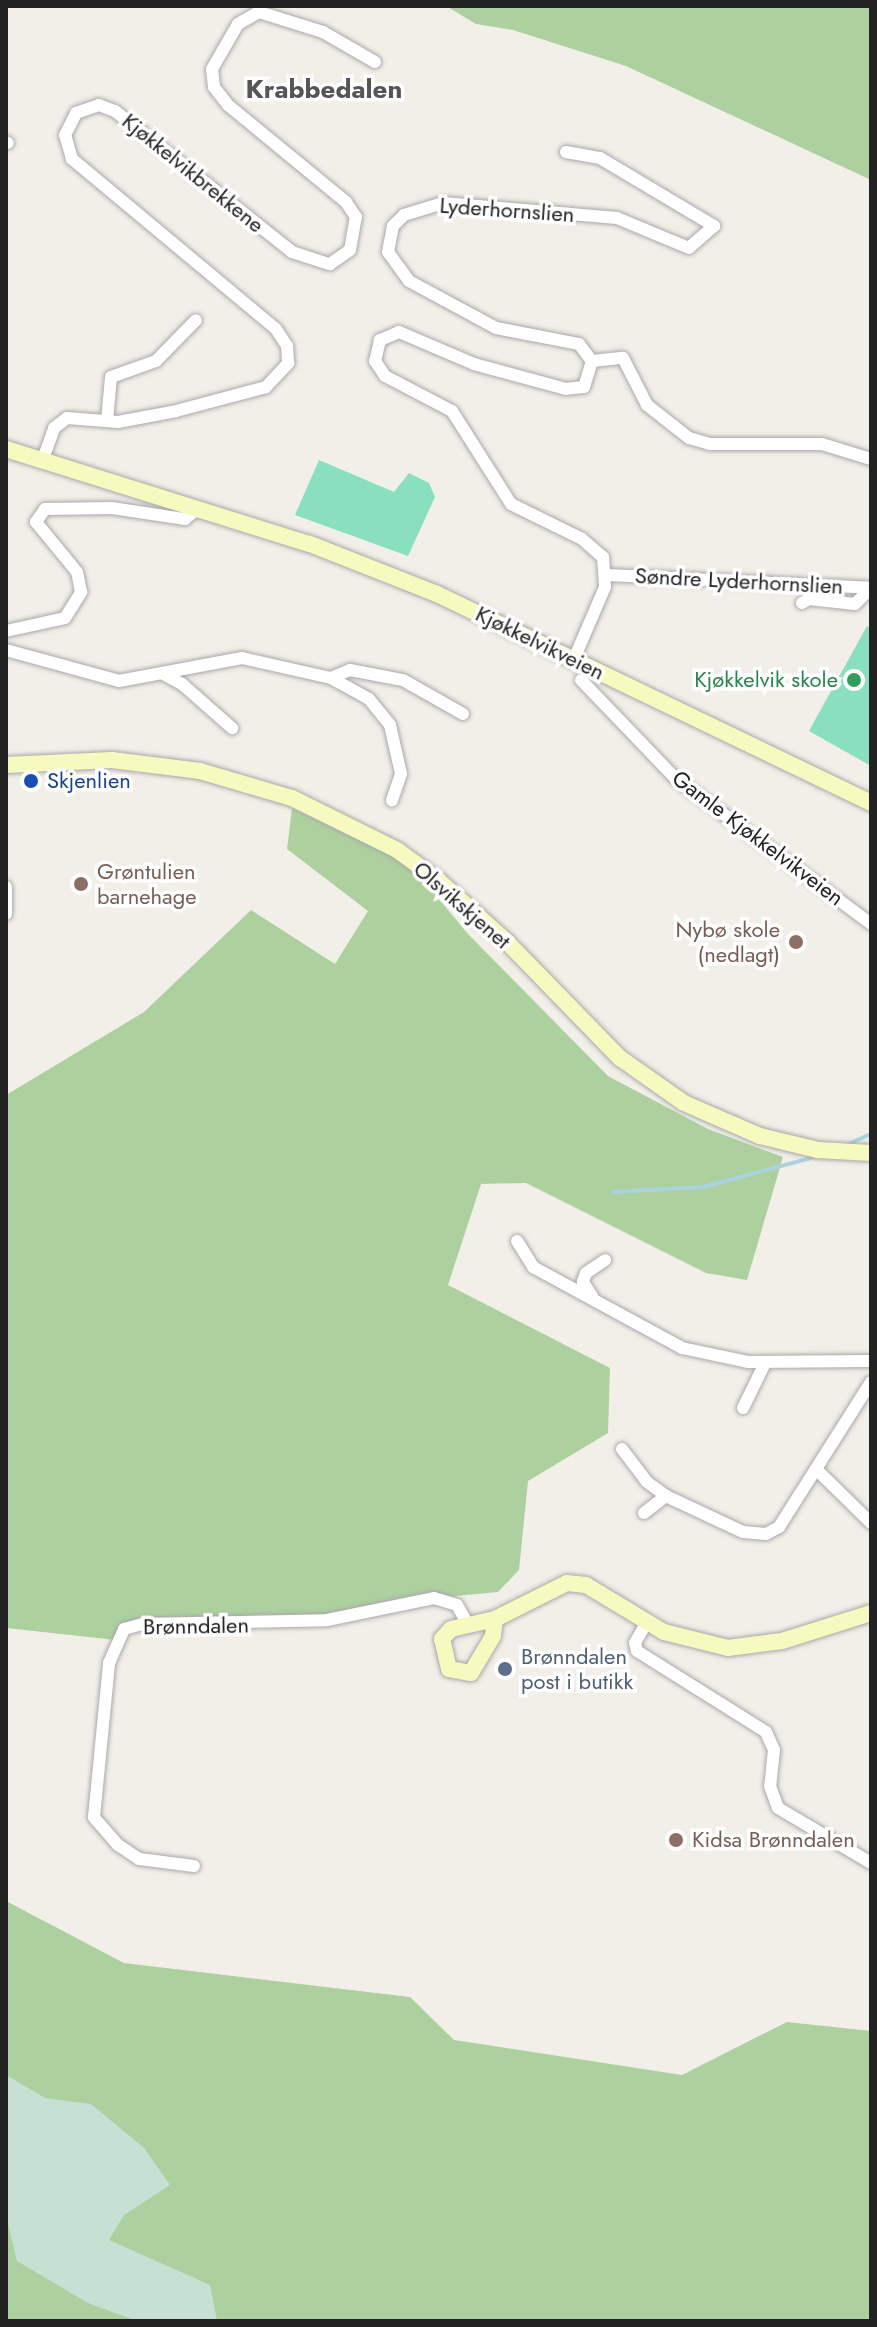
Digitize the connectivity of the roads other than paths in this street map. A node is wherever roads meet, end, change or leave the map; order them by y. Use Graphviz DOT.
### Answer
graph roads {
  1 [pos="375,62"];
  2 [pos="566,152"];
  3 [pos="196,320"];
  4 [pos="592,361"];
  5 [pos="107,421"];
  6 [pos="6,449"];
  7 [pos="43,459"];
  8 [pos="871,459"];
  9 [pos="198,508"];
  10 [pos="608,575"];
  11 [pos="871,588"];
  12 [pos="802,603"];
  13 [pos="6,631"];
  14 [pos="6,650"];
  15 [pos="574,659"];
  16 [pos="165,675"];
  17 [pos="331,678"];
  18 [pos="581,680"];
  19 [pos="463,714"];
  20 [pos="232,728"];
  21 [pos="6,765"];
  22 [pos="392,800"];
  23 [pos="871,803"];
  24 [pos="6,887"];
  25 [pos="6,914"];
  26 [pos="871,924"];
  27 [pos="871,1153"];
  28 [pos="517,1241"];
  29 [pos="605,1260"];
  30 [pos="592,1296"];
  31 [pos="871,1361"];
  32 [pos="765,1363"];
  33 [pos="871,1382"];
  34 [pos="743,1408"];
  35 [pos="622,1449"];
  36 [pos="817,1470"];
  37 [pos="666,1496"];
  38 [pos="644,1513"];
  39 [pos="871,1523"];
  40 [pos="871,1613"];
  41 [pos="495,1619"];
  42 [pos="647,1622"];
  43 [pos="468,1625"];
  44 [pos="871,1863"];
  45 [pos="194,1866"];
  1 -- 5 [label="street, Kjøkkelvikbrekkene"];
  2 -- 4 [label="street, Lyderhornslien"];
  3 -- 5 [label="street"];
  4 -- 8 [label="street, Lyderhornslien"];
  4 -- 10 [label="street"];
  5 -- 7 [label="street, Kjøkkelvikbrekkene"];
  6 -- 7 [label="main road, Kjøkkelvikveien"];
  7 -- 9 [label="main road, Kjøkkelvikveien"];
  9 -- 13 [label="street"];
  9 -- 15 [label="main road, Kjøkkelvikveien"];
  10 -- 11 [label="street, Søndre Lyderhornslien"];
  10 -- 15 [label="street"];
  11 -- 12 [label="street, Søndre Lyderhornslien"];
  14 -- 16 [label="street"];
  15 -- 23 [label="main road, Kjøkkelvikveien"];
  16 -- 17 [label="street"];
  16 -- 20 [label="street"];
  17 -- 19 [label="street"];
  17 -- 22 [label="street"];
  18 -- 26 [label="street, Gamle Kjøkkelvikveien"];
  21 -- 27 [label="main road, Olsvikskjenet"];
  24 -- 25 [label="street"];
  28 -- 30 [label="street"];
  29 -- 30 [label="street"];
  30 -- 32 [label="street"];
  31 -- 32 [label="street"];
  32 -- 34 [label="street"];
  33 -- 36 [label="street"];
  35 -- 37 [label="street"];
  36 -- 37 [label="street"];
  36 -- 39 [label="street"];
  37 -- 38 [label="street"];
  40 -- 42 [label="main road"];
  41 -- 42 [label="main road"];
  41 -- 43 [label="main road"];
  41 -- 43 [label="main road"];
  42 -- 44 [label="street"];
  43 -- 45 [label="street, Brønndalen"];
}
